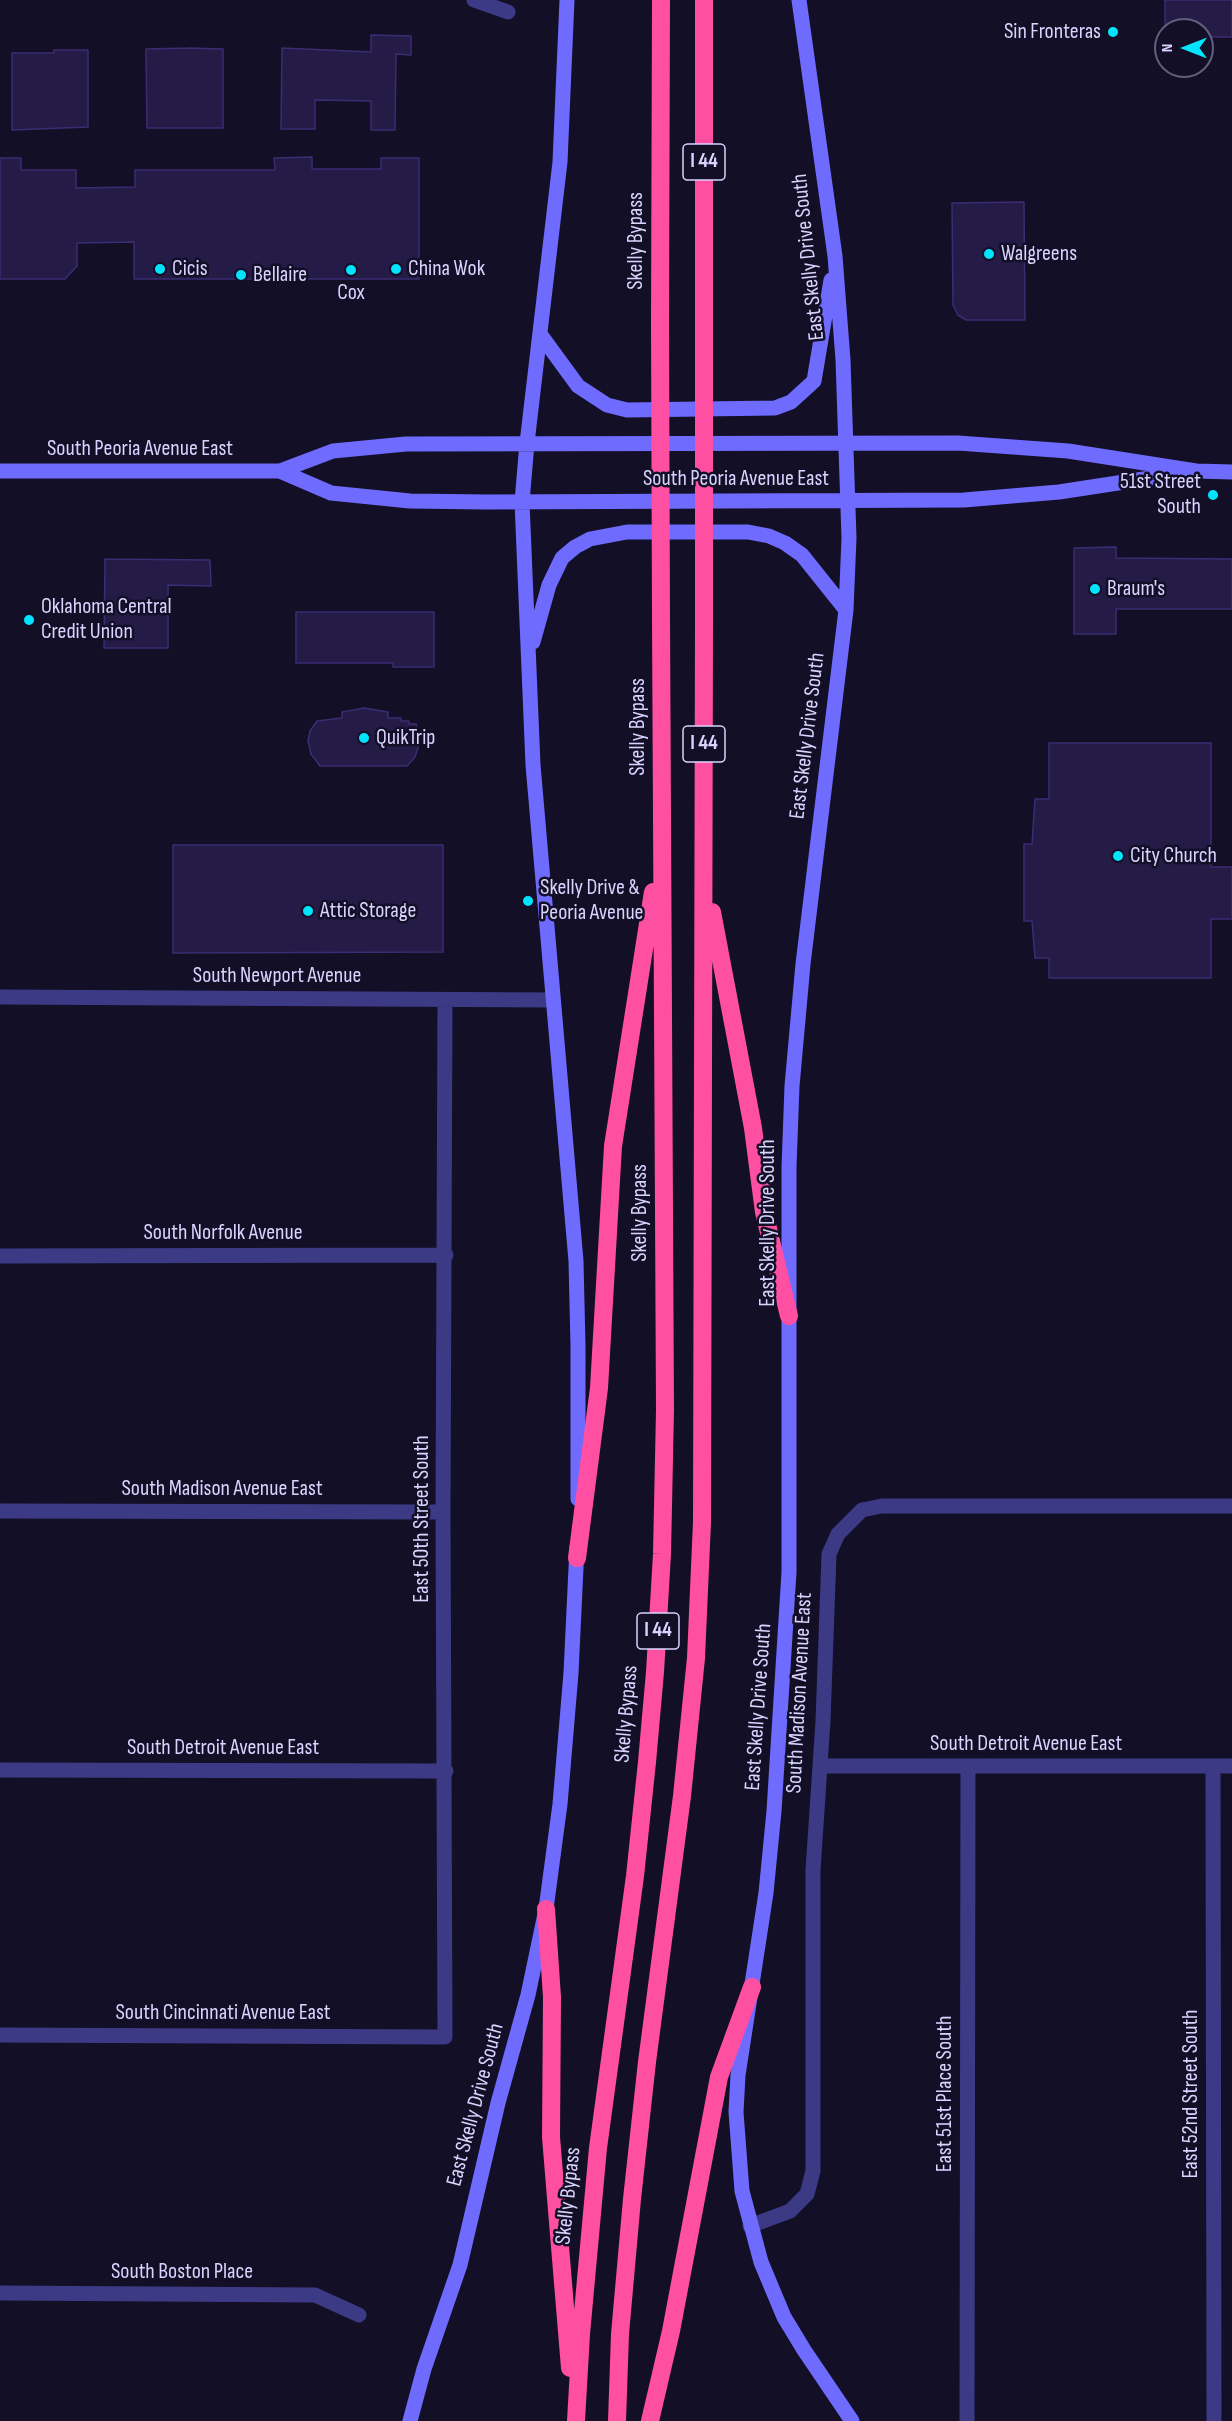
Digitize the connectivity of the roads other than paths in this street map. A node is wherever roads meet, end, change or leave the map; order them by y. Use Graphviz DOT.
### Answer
graph roads {
  1 [pos="474,0"];
  2 [pos="567,0"];
  3 [pos="661,0"];
  4 [pos="704,0"];
  5 [pos="799,0"];
  6 [pos="508,12"];
  7 [pos="835,256"];
  8 [pos="540,333"];
  9 [pos="527,443"];
  10 [pos="847,443"];
  11 [pos="0,471"];
  12 [pos="280,471"];
  13 [pos="1196,471"];
  14 [pos="1232,472"];
  15 [pos="849,501"];
  16 [pos="522,502"];
  17 [pos="846,610"];
  18 [pos="529,657"];
  19 [pos="662,837"];
  20 [pos="704,869"];
  21 [pos="0,996"];
  22 [pos="445,1000"];
  23 [pos="553,1000"];
  24 [pos="446,1255"];
  25 [pos="0,1256"];
  26 [pos="789,1316"];
  27 [pos="1232,1506"];
  28 [pos="0,1511"];
  29 [pos="443,1512"];
  30 [pos="577,1558"];
  31 [pos="820,1766"];
  32 [pos="1232,1766"];
  33 [pos="968,1767"];
  34 [pos="1213,1767"];
  35 [pos="0,1770"];
  36 [pos="446,1770"];
  37 [pos="546,1909"];
  38 [pos="752,1987"];
  39 [pos="0,2035"];
  40 [pos="445,2037"];
  41 [pos="750,2226"];
  42 [pos="0,2294"];
  43 [pos="359,2315"];
  44 [pos="410,2421"];
  45 [pos="575,2421"];
  46 [pos="617,2421"];
  47 [pos="650,2421"];
  48 [pos="852,2421"];
  49 [pos="967,2421"];
  50 [pos="1214,2421"];
  1 -- 6 [label="street"];
  2 -- 8 [label="main road, East Skelly Drive South"];
  3 -- 19 [label="highway, Skelly Bypass / I 44, bridge"];
  4 -- 20 [label="highway, I 44, bridge"];
  5 -- 7 [label="main road, East Skelly Drive South"];
  7 -- 8 [label="main road"];
  7 -- 10 [label="main road, East Skelly Drive South"];
  8 -- 9 [label="main road, East Skelly Drive South"];
  9 -- 10 [label="main road, South Peoria Avenue East"];
  9 -- 12 [label="main road, South Peoria Avenue East"];
  9 -- 16 [label="main road, East Skelly Drive South"];
  10 -- 13 [label="main road, South Peoria Avenue East"];
  10 -- 15 [label="main road, East Skelly Drive South"];
  11 -- 12 [label="main road, South Peoria Avenue East"];
  12 -- 16 [label="main road, South Peoria Avenue East"];
  13 -- 14 [label="main road, South Peoria Avenue East"];
  13 -- 15 [label="main road, South Peoria Avenue East"];
  15 -- 16 [label="main road, South Peoria Avenue East"];
  15 -- 17 [label="main road, East Skelly Drive South"];
  16 -- 18 [label="main road, East Skelly Drive South"];
  17 -- 18 [label="main road"];
  17 -- 26 [label="main road, East Skelly Drive South"];
  18 -- 23 [label="main road, East Skelly Drive South"];
  19 -- 30 [label="highway"];
  19 -- 45 [label="highway, Skelly Bypass / I 44"];
  20 -- 26 [label="highway"];
  20 -- 46 [label="highway, I 44"];
  21 -- 22 [label="street, South Newport Avenue"];
  22 -- 23 [label="street, South Newport Avenue"];
  22 -- 24 [label="street, East 50th Street South"];
  23 -- 30 [label="main road, East Skelly Drive South"];
  24 -- 25 [label="street, South Norfolk Avenue"];
  24 -- 29 [label="street, East 50th Street South"];
  26 -- 38 [label="main road, East Skelly Drive South"];
  27 -- 31 [label="street, South Madison Avenue East"];
  28 -- 29 [label="street, South Madison Avenue East"];
  29 -- 36 [label="street, East 50th Street South"];
  30 -- 37 [label="main road, East Skelly Drive South"];
  31 -- 33 [label="street, South Detroit Avenue East"];
  31 -- 41 [label="street, South Madison Avenue East"];
  32 -- 34 [label="street, South Detroit Avenue East"];
  33 -- 34 [label="street, South Detroit Avenue East"];
  33 -- 49 [label="street, East 51st Place South"];
  34 -- 50 [label="street, East 52nd Street South"];
  35 -- 36 [label="street, South Detroit Avenue East"];
  36 -- 40 [label="street, East 50th Street South"];
  37 -- 44 [label="main road, East Skelly Drive South"];
  37 -- 45 [label="highway"];
  38 -- 41 [label="main road, East Skelly Drive South"];
  38 -- 47 [label="highway"];
  39 -- 40 [label="street, South Cincinnati Avenue East"];
  41 -- 48 [label="main road, East Skelly Drive South"];
  42 -- 43 [label="street, South Boston Place"];
}
